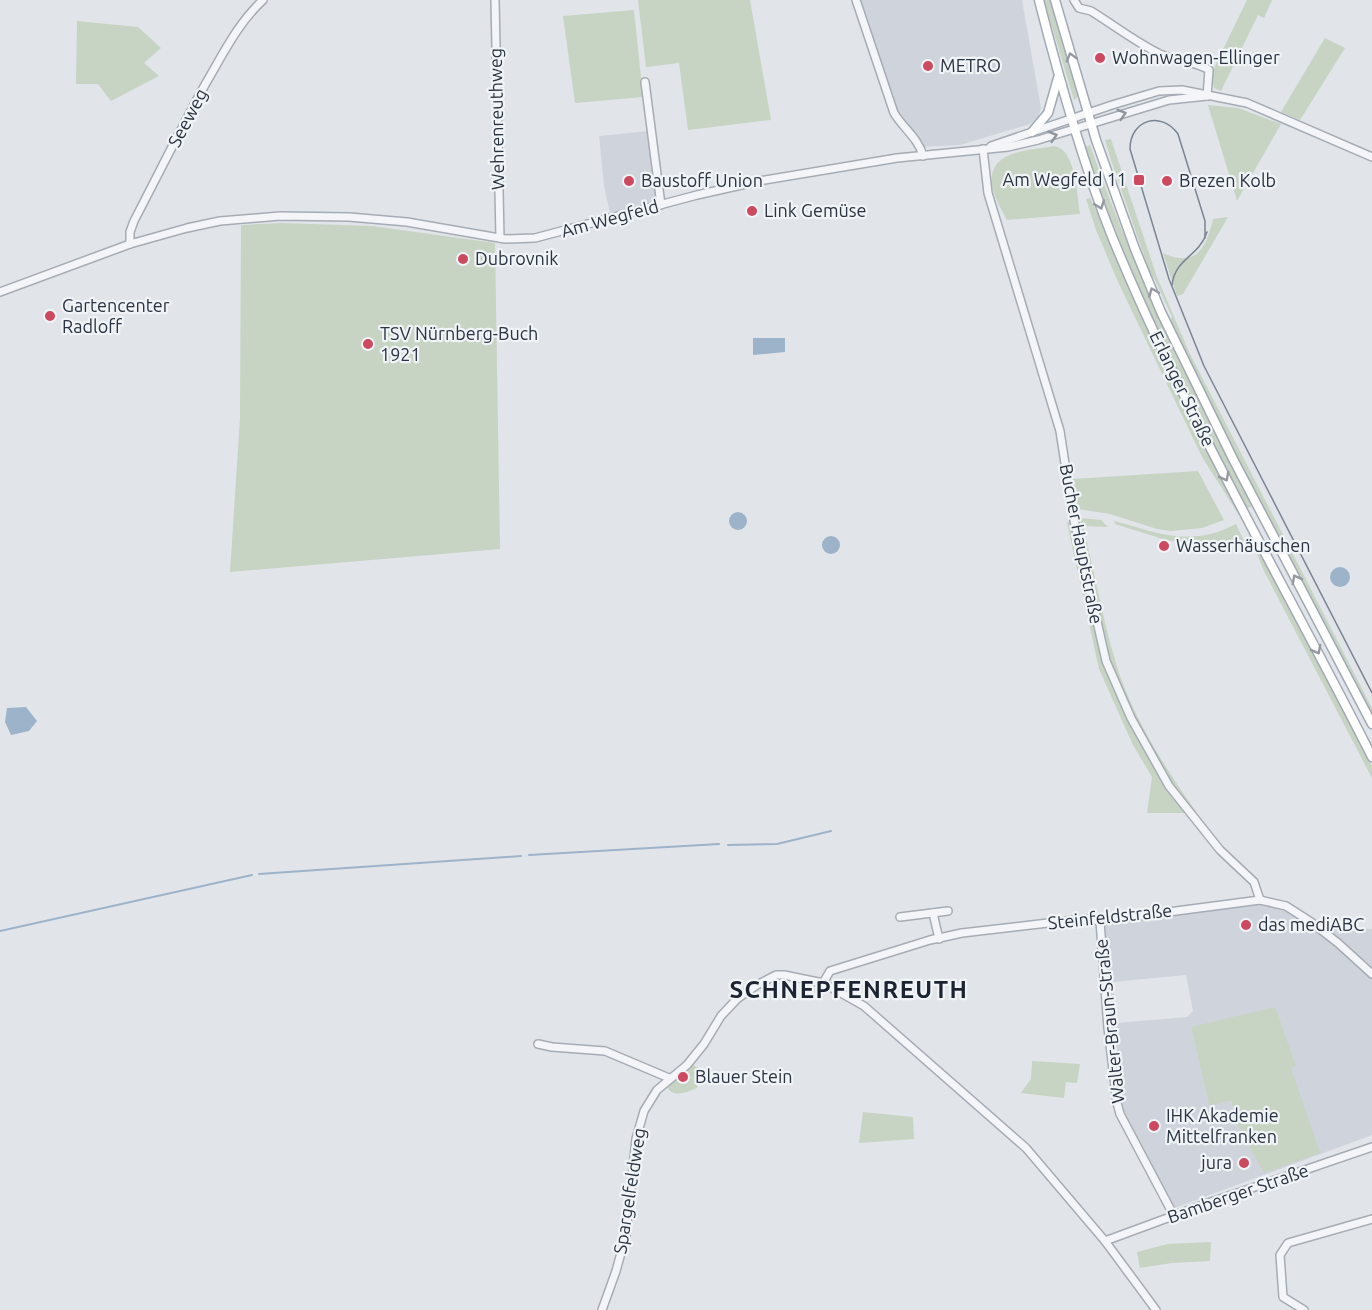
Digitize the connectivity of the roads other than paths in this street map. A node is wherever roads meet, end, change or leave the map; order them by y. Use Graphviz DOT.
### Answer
graph roads {
  1 [pos="263,0"];
  2 [pos="495,0"];
  3 [pos="856,0"];
  4 [pos="1039,0"];
  5 [pos="1055,0"];
  6 [pos="1074,0"];
  7 [pos="1059,75"];
  8 [pos="645,82"];
  9 [pos="1207,96"];
  10 [pos="1088,113"];
  11 [pos="1071,118"];
  12 [pos="1091,124"];
  13 [pos="1075,129"];
  14 [pos="1032,132"];
  15 [pos="983,149"];
  16 [pos="923,156"];
  17 [pos="1372,157"];
  18 [pos="661,205"];
  19 [pos="500,238"];
  20 [pos="130,244"];
  21 [pos="0,292"];
  22 [pos="1372,724"];
  23 [pos="1372,757"];
  24 [pos="1260,900"];
  25 [pos="948,911"];
  26 [pos="933,913"];
  27 [pos="900,917"];
  28 [pos="1100,921"];
  29 [pos="939,939"];
  30 [pos="1372,974"];
  31 [pos="823,983"];
  32 [pos="538,1044"];
  33 [pos="669,1078"];
  34 [pos="1372,1147"];
  35 [pos="1174,1216"];
  36 [pos="1372,1220"];
  37 [pos="1105,1241"];
  38 [pos="602,1310"];
  39 [pos="1155,1310"];
  40 [pos="1304,1310"];
  1 -- 20 [label="street, Seeweg"];
  2 -- 19 [label="street, Wehrenreuthweg"];
  3 -- 16 [label="street"];
  4 -- 7 [label="main road, Erlanger Straße"];
  10 -- 5 [label="main road, Erlanger Straße, one-way"];
  6 -- 9 [label="street"];
  7 -- 11 [label="main road, Erlanger Straße"];
  7 -- 14 [label="main road"];
  8 -- 18 [label="street"];
  9 -- 10 [label="street, Am Wegfeld"];
  12 -- 9 [label="street, Am Wegfeld, one-way"];
  9 -- 17 [label="street, Am Wegfeld"];
  10 -- 11 [label="street, Am Wegfeld"];
  10 -- 12 [label="main road, Erlanger Straße"];
  11 -- 13 [label="main road, Erlanger Straße"];
  11 -- 14 [label="street, Am Wegfeld"];
  12 -- 13 [label="street, Am Wegfeld"];
  22 -- 12 [label="main road, Erlanger Straße, one-way"];
  15 -- 13 [label="street, Am Wegfeld, one-way"];
  13 -- 23 [label="main road, Erlanger Straße, one-way"];
  14 -- 15 [label="street, Am Wegfeld"];
  15 -- 16 [label="street, Am Wegfeld"];
  15 -- 24 [label="street, Bucher Hauptstraße"];
  16 -- 18 [label="street, Am Wegfeld"];
  18 -- 19 [label="street, Am Wegfeld"];
  19 -- 20 [label="street, Am Wegfeld"];
  20 -- 21 [label="street, Am Wegfeld"];
  24 -- 28 [label="street, Steinfeldstraße"];
  24 -- 30 [label="street, Steinfeldstraße"];
  25 -- 26 [label="street"];
  26 -- 27 [label="street"];
  26 -- 29 [label="street"];
  28 -- 29 [label="street, Steinfeldstraße"];
  28 -- 35 [label="street, Walter-Braun-Straße"];
  29 -- 31 [label="street, Steinfeldstraße"];
  31 -- 33 [label="street, Spargelfeldweg"];
  31 -- 37 [label="street"];
  32 -- 33 [label="street"];
  33 -- 38 [label="street, Spargelfeldweg"];
  34 -- 35 [label="street, Bamberger Straße"];
  35 -- 37 [label="street, Bamberger Straße"];
  36 -- 40 [label="street"];
  37 -- 39 [label="street"];
}
